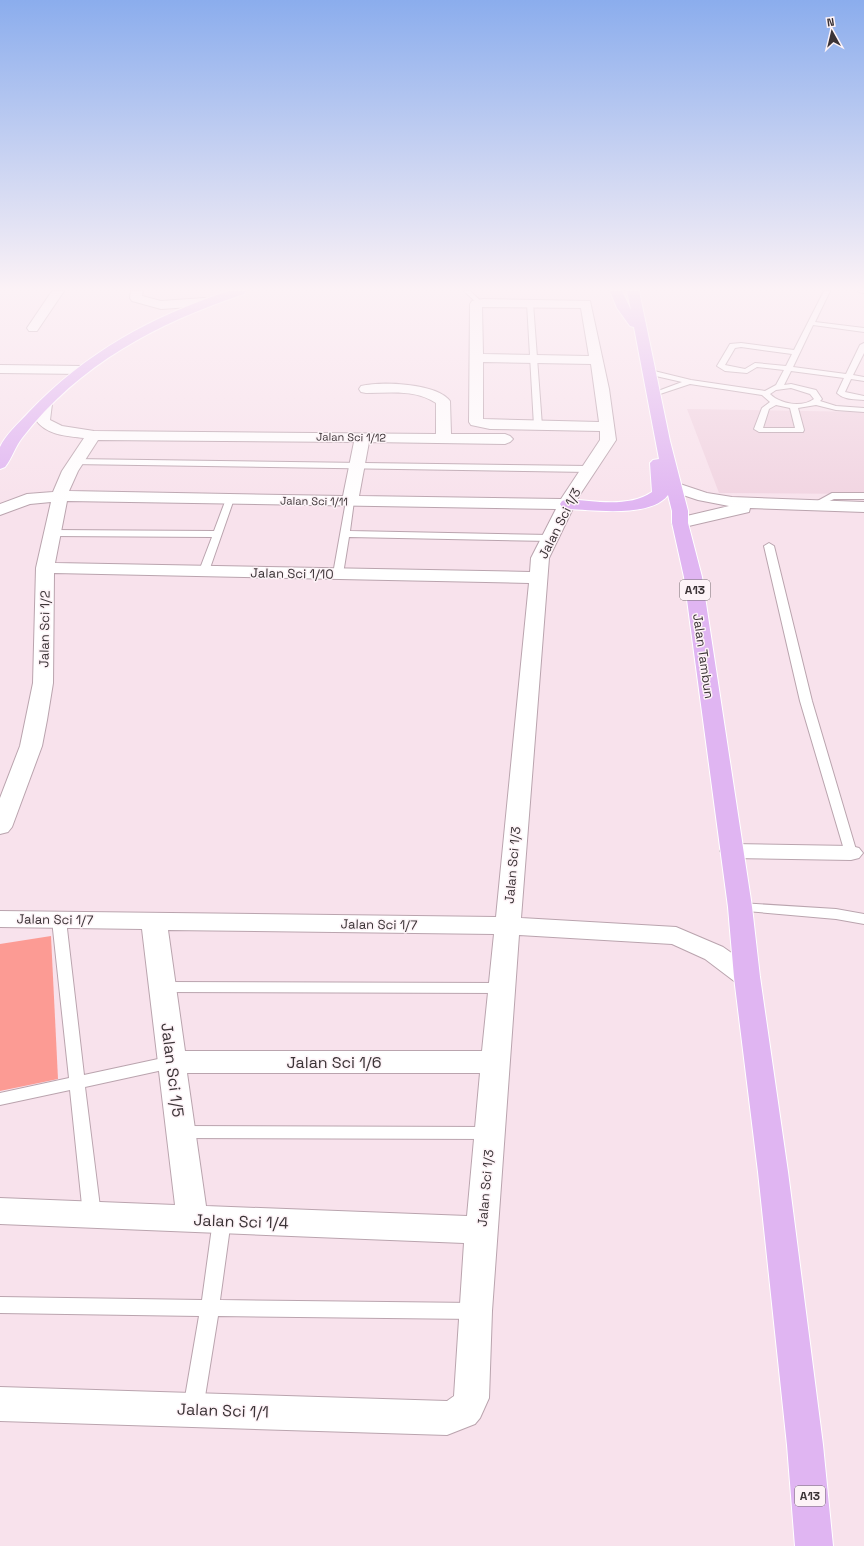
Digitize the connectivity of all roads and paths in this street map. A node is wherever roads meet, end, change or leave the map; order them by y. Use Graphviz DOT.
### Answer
graph roads {
  1 [pos="91,363"];
  2 [pos="475,363"];
  3 [pos="534,363"];
  4 [pos="597,363"];
  5 [pos="648,363"];
  6 [pos="723,363"];
  7 [pos="791,363"];
  8 [pos="856,363"];
  9 [pos="789,368"];
  10 [pos="0,370"];
  11 [pos="82,370"];
  12 [pos="650,372"];
  13 [pos="850,377"];
  14 [pos="864,379"];
  15 [pos="690,382"];
  16 [pos="779,387"];
  17 [pos="366,389"];
  18 [pos="766,393"];
  19 [pos="654,394"];
  20 [pos="864,398"];
  21 [pos="775,402"];
  22 [pos="815,402"];
  23 [pos="45,404"];
  24 [pos="793,406"];
  25 [pos="864,410"];
  26 [pos="538,426"];
  27 [pos="607,433"];
  28 [pos="94,435"];
  29 [pos="362,437"];
  30 [pos="10,438"];
  31 [pos="444,438"];
  32 [pos="662,441"];
  33 [pos="74,462"];
  34 [pos="0,464"];
  35 [pos="357,466"];
  36 [pos="589,469"];
  37 [pos="674,487"];
  38 [pos="60,496"];
  39 [pos="864,496"];
  40 [pos="230,500"];
  41 [pos="350,501"];
  42 [pos="568,504"];
  43 [pos="816,504"];
  44 [pos="864,507"];
  45 [pos="0,510"];
  46 [pos="864,515"];
  47 [pos="680,523"];
  48 [pos="52,533"];
  49 [pos="218,534"];
  50 [pos="345,534"];
  51 [pos="550,538"];
  52 [pos="769,546"];
  53 [pos="45,568"];
  54 [pos="204,571"];
  55 [pos="338,574"];
  56 [pos="538,578"];
  57 [pos="0,827"];
  58 [pos="732,851"];
  59 [pos="851,853"];
  60 [pos="740,907"];
  61 [pos="0,919"];
  62 [pos="864,919"];
  63 [pos="59,920"];
  64 [pos="154,921"];
  65 [pos="507,926"];
  66 [pos="747,977"];
  67 [pos="162,987"];
  68 [pos="502,988"];
  69 [pos="172,1062"];
  70 [pos="496,1062"];
  71 [pos="78,1083"];
  72 [pos="0,1099"];
  73 [pos="181,1132"];
  74 [pos="489,1133"];
  75 [pos="0,1211"];
  76 [pos="92,1215"];
  77 [pos="192,1218"];
  78 [pos="222,1220"];
  79 [pos="482,1230"];
  80 [pos="0,1305"];
  81 [pos="210,1307"];
  82 [pos="475,1311"];
  83 [pos="7,1404"];
  84 [pos="193,1409"];
  85 [pos="433,1416"];
  86 [pos="814,1546"];
  1 -- 11 [label="main road"];
  2 -- 26 [label="street"];
  3 -- 26 [label="lane"];
  4 -- 27 [label="street"];
  5 -- 12 [label="main road, Jalan Tambun / A13"];
  6 -- 9 [label="lane"];
  7 -- 9 [label="lane"];
  8 -- 13 [label="lane"];
  9 -- 13 [label="lane"];
  9 -- 16 [label="lane"];
  10 -- 11 [label="street"];
  11 -- 23 [label="main road"];
  12 -- 15 [label="lane"];
  12 -- 19 [label="main road, Jalan Tambun / A13"];
  13 -- 14 [label="lane"];
  13 -- 20 [label="lane"];
  15 -- 18 [label="lane"];
  15 -- 19 [label="lane"];
  16 -- 18 [label="lane"];
  16 -- 22 [label="lane"];
  17 -- 31 [label="street"];
  18 -- 21 [label="lane"];
  19 -- 32 [label="main road, Jalan Tambun / A13"];
  21 -- 24 [label="lane"];
  21 -- 24 [label="lane"];
  22 -- 24 [label="lane"];
  22 -- 25 [label="lane"];
  23 -- 28 [label="street, Jalan Sci 1/12"];
  23 -- 30 [label="main road"];
  26 -- 27 [label="street"];
  27 -- 31 [label="street, Jalan Sci 1/12"];
  27 -- 36 [label="street, Jalan Sci 1/3"];
  28 -- 29 [label="street, Jalan Sci 1/12"];
  28 -- 33 [label="street, Jalan Sci 1/2"];
  29 -- 31 [label="street, Jalan Sci 1/12"];
  29 -- 35 [label="street"];
  30 -- 34 [label="main road"];
  32 -- 37 [label="main road, Jalan Tambun / A13"];
  32 -- 42 [label="main road"];
  33 -- 35 [label="lane"];
  33 -- 38 [label="street, Jalan Sci 1/2"];
  35 -- 36 [label="lane"];
  35 -- 41 [label="street"];
  36 -- 42 [label="street, Jalan Sci 1/3"];
  37 -- 43 [label="street"];
  37 -- 47 [label="main road, Jalan Tambun / A13"];
  38 -- 40 [label="street, Jalan Sci 1/11"];
  38 -- 45 [label="street, Jalan Sci 1/11"];
  38 -- 48 [label="street, Jalan Sci 1/2"];
  39 -- 43 [label="lane"];
  40 -- 41 [label="street, Jalan Sci 1/11"];
  40 -- 49 [label="lane"];
  41 -- 42 [label="street, Jalan Sci 1/11"];
  41 -- 50 [label="lane"];
  42 -- 51 [label="street, Jalan Sci 1/3"];
  43 -- 44 [label="street"];
  46 -- 47 [label="street"];
  47 -- 58 [label="main road, Jalan Tambun / A13"];
  48 -- 49 [label="lane"];
  48 -- 53 [label="street, Jalan Sci 1/2"];
  49 -- 54 [label="lane"];
  50 -- 51 [label="lane"];
  50 -- 55 [label="lane"];
  51 -- 56 [label="street, Jalan Sci 1/3"];
  52 -- 59 [label="lane"];
  53 -- 54 [label="street, Jalan Sci 1/10"];
  53 -- 57 [label="street, Jalan Sci 1/2"];
  54 -- 55 [label="street, Jalan Sci 1/10"];
  55 -- 56 [label="street, Jalan Sci 1/10"];
  56 -- 65 [label="street, Jalan Sci 1/3"];
  58 -- 59 [label="street"];
  58 -- 60 [label="main road, Jalan Tambun / A13"];
  60 -- 62 [label="lane"];
  60 -- 66 [label="main road, Jalan Tambun"];
  61 -- 63 [label="street, Jalan Sci 1/7"];
  63 -- 64 [label="street, Jalan Sci 1/7"];
  63 -- 71 [label="lane"];
  64 -- 65 [label="street, Jalan Sci 1/7"];
  64 -- 67 [label="street, Jalan Sci 1/5"];
  65 -- 66 [label="street, Jalan Sci 1/7"];
  65 -- 68 [label="street, Jalan Sci 1/3"];
  66 -- 86 [label="main road, Jalan Tambun / A13"];
  67 -- 68 [label="lane"];
  67 -- 69 [label="street, Jalan Sci 1/5"];
  68 -- 70 [label="street, Jalan Sci 1/3"];
  69 -- 70 [label="street, Jalan Sci 1/6"];
  69 -- 71 [label="lane"];
  69 -- 73 [label="street, Jalan Sci 1/5"];
  70 -- 74 [label="street, Jalan Sci 1/3"];
  71 -- 72 [label="lane"];
  71 -- 76 [label="lane"];
  73 -- 74 [label="lane"];
  73 -- 77 [label="street, Jalan Sci 1/5"];
  74 -- 79 [label="street, Jalan Sci 1/3"];
  75 -- 76 [label="street, Jalan Sci 1/4"];
  76 -- 77 [label="street, Jalan Sci 1/4"];
  77 -- 78 [label="street, Jalan Sci 1/4"];
  78 -- 79 [label="street, Jalan Sci 1/4"];
  78 -- 81 [label="lane"];
  79 -- 82 [label="street, Jalan Sci 1/3"];
  80 -- 81 [label="lane"];
  81 -- 82 [label="lane"];
  81 -- 84 [label="lane"];
  82 -- 85 [label="street, Jalan Sci 1/3"];
  83 -- 84 [label="street, Jalan Sci 1/1"];
  84 -- 85 [label="street, Jalan Sci 1/1"];
}
